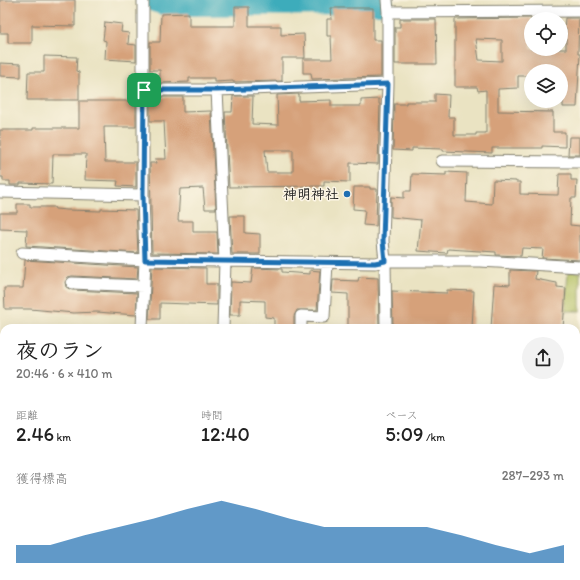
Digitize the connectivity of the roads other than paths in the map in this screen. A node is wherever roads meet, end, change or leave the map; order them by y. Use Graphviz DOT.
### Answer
graph roads {
  1 [pos="143,0"];
  2 [pos="386,0"];
  3 [pos="580,11"];
  4 [pos="388,12"];
  5 [pos="388,84"];
  6 [pos="144,90"];
  7 [pos="217,90"];
  8 [pos="442,161"];
  9 [pos="580,162"];
  10 [pos="0,192"];
  11 [pos="143,195"];
  12 [pos="22,253"];
  13 [pos="145,260"];
  14 [pos="225,261"];
  15 [pos="385,261"];
  16 [pos="327,263"];
  17 [pos="580,267"];
  18 [pos="72,283"];
  19 [pos="143,286"];
  20 [pos="142,324"];
  21 [pos="223,324"];
  22 [pos="301,324"];
  23 [pos="386,324"];
  1 -- 6 [label="street"];
  2 -- 4 [label="street"];
  3 -- 4 [label="street"];
  4 -- 5 [label="street"];
  5 -- 7 [label="street"];
  5 -- 15 [label="street"];
  6 -- 7 [label="street"];
  6 -- 11 [label="street"];
  7 -- 14 [label="street"];
  8 -- 9 [label="street"];
  10 -- 11 [label="street"];
  11 -- 13 [label="street"];
  12 -- 13 [label="street"];
  13 -- 14 [label="street"];
  13 -- 19 [label="street"];
  14 -- 16 [label="street"];
  14 -- 21 [label="street"];
  15 -- 16 [label="street"];
  15 -- 17 [label="street"];
  15 -- 23 [label="street"];
  16 -- 22 [label="street"];
  18 -- 19 [label="street"];
  19 -- 20 [label="street"];
}
